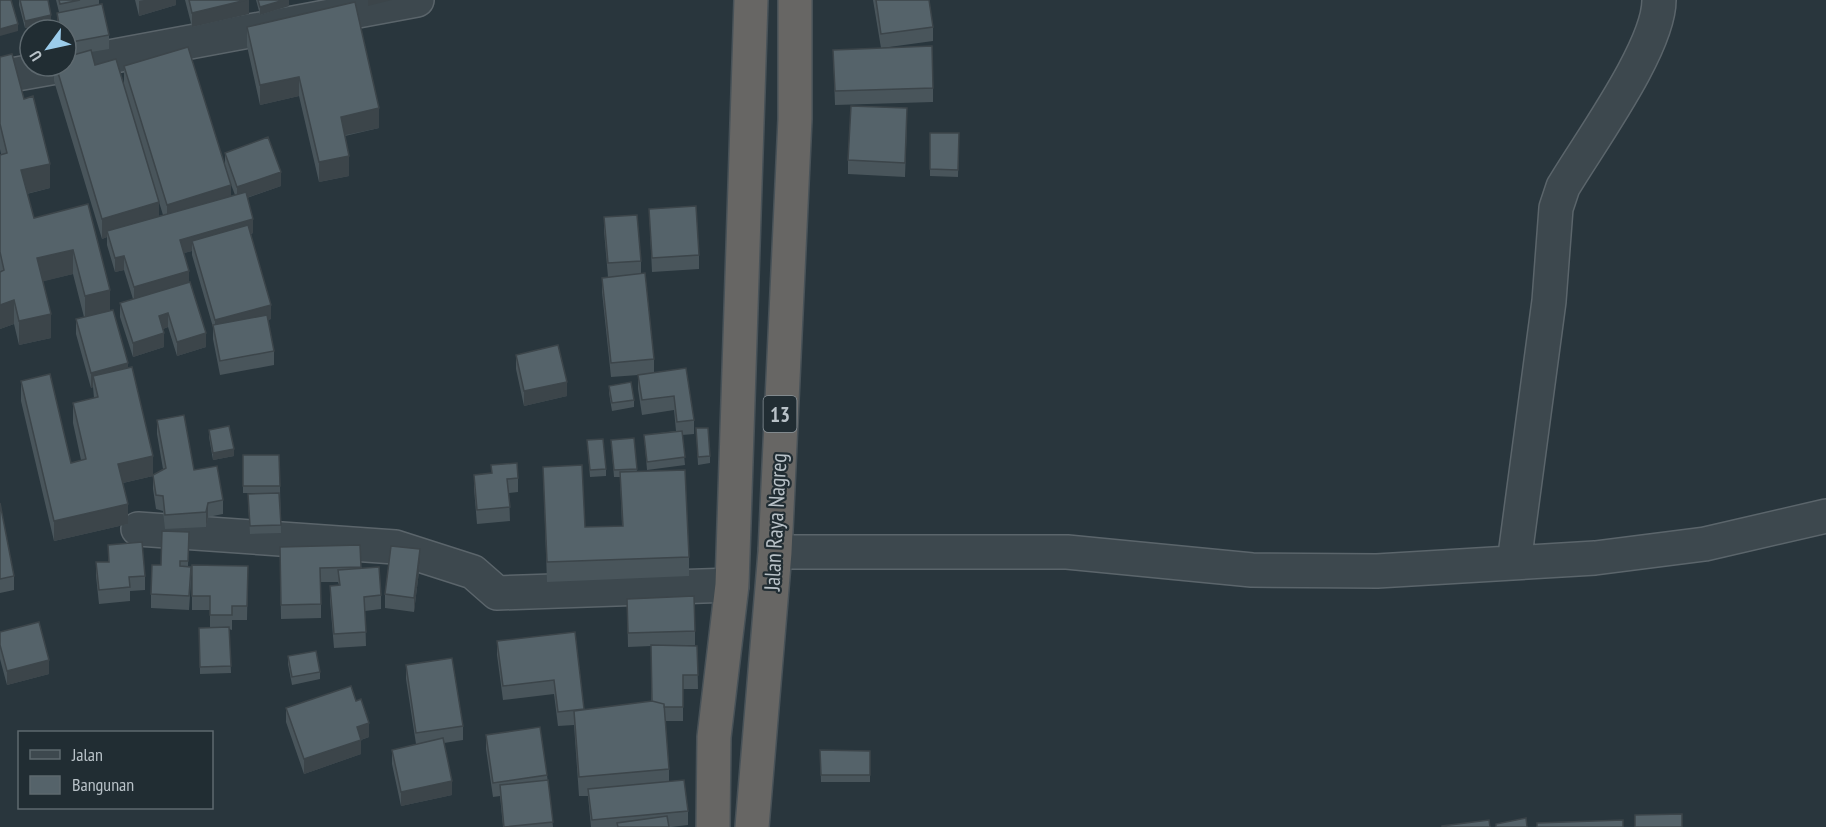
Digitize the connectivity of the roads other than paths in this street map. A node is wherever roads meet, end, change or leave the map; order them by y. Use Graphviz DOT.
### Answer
graph roads {
  1 [pos="417,0"];
  2 [pos="751,0"];
  3 [pos="795,0"];
  4 [pos="1659,0"];
  5 [pos="78,63"];
  6 [pos="18,74"];
  7 [pos="0,77"];
  8 [pos="1826,516"];
  9 [pos="138,529"];
  10 [pos="775,552"];
  11 [pos="1514,563"];
  12 [pos="732,585"];
  13 [pos="713,827"];
  14 [pos="752,827"];
  1 -- 5 [label="street"];
  2 -- 12 [label="highway, Jalan Raya Nagreg / 13"];
  3 -- 10 [label="highway, Jalan Raya Nagreg / 13"];
  4 -- 11 [label="street"];
  6 -- 7 [label="street"];
  8 -- 11 [label="street"];
  9 -- 12 [label="street"];
  10 -- 11 [label="street"];
  10 -- 14 [label="highway, Jalan Raya Nagreg / 13"];
  12 -- 13 [label="highway, Jalan Raya Nagreg / 13"];
}
